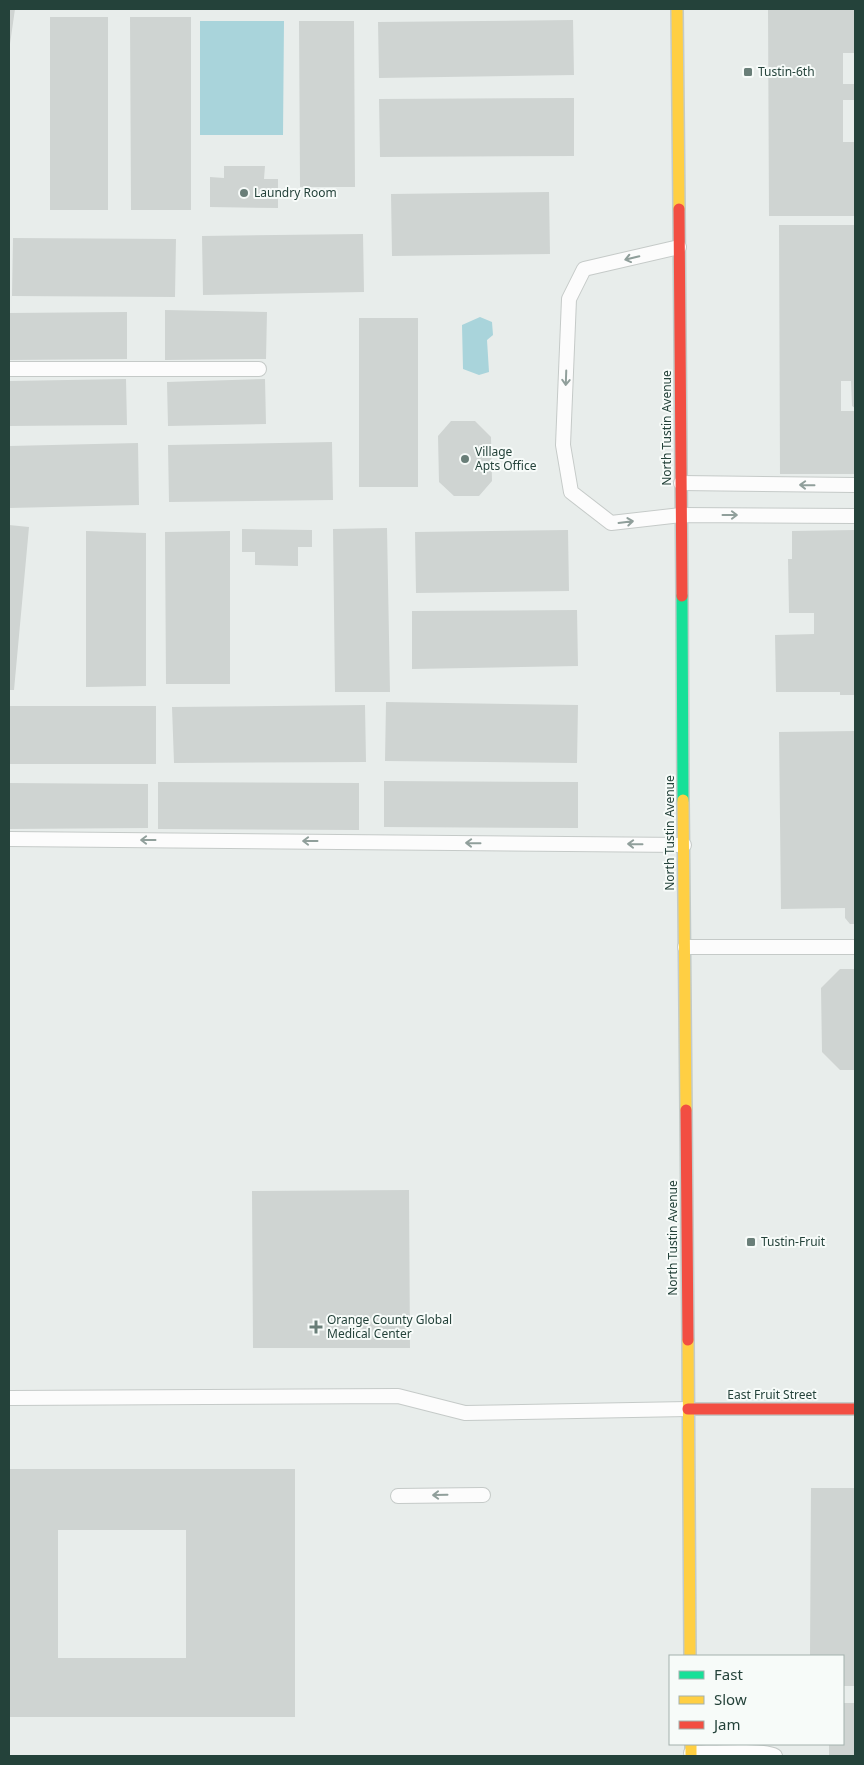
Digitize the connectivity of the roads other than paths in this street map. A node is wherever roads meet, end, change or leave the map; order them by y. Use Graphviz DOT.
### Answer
graph roads {
  1 [pos="677,9"];
  2 [pos="679,247"];
  3 [pos="9,369"];
  4 [pos="259,369"];
  5 [pos="681,484"];
  6 [pos="855,486"];
  7 [pos="681,515"];
  8 [pos="855,516"];
  9 [pos="9,839"];
  10 [pos="684,845"];
  11 [pos="855,947"];
  12 [pos="685,948"];
  13 [pos="9,1398"];
  14 [pos="688,1409"];
  15 [pos="855,1409"];
  16 [pos="483,1494"];
  17 [pos="398,1496"];
  18 [pos="690,1655"];
  19 [pos="691,1751"];
  20 [pos="775,1756"];
  1 -- 2 [label="main road, North Tustin Avenue"];
  2 -- 5 [label="main road, North Tustin Avenue"];
  2 -- 7 [label="lane, one-way"];
  3 -- 4 [label="lane"];
  6 -- 5 [label="lane, one-way"];
  5 -- 7 [label="main road, North Tustin Avenue"];
  7 -- 8 [label="lane, one-way"];
  7 -- 10 [label="main road, North Tustin Avenue"];
  10 -- 9 [label="lane, one-way"];
  10 -- 12 [label="main road, North Tustin Avenue"];
  11 -- 12 [label="lane"];
  12 -- 14 [label="main road, North Tustin Avenue"];
  13 -- 14 [label="lane"];
  14 -- 15 [label="main road, East Fruit Street"];
  14 -- 18 [label="main road, North Tustin Avenue"];
  16 -- 17 [label="lane, one-way"];
  19 -- 20 [label="lane"];
}
